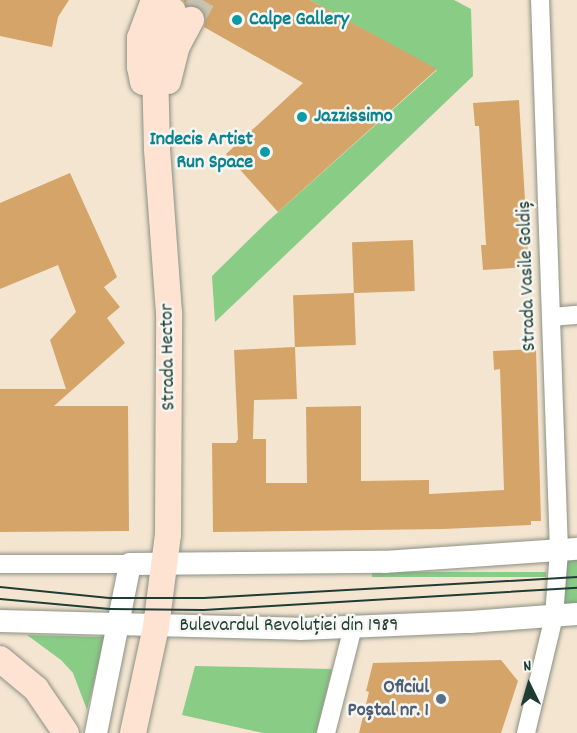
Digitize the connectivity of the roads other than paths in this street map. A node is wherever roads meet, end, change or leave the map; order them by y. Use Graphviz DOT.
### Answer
graph roads {
  1 [pos="540,0"];
  2 [pos="173,10"];
  3 [pos="158,149"];
  4 [pos="577,315"];
  5 [pos="552,317"];
  6 [pos="568,550"];
  7 [pos="0,564"];
  8 [pos="130,564"];
  9 [pos="164,565"];
  10 [pos="577,614"];
  11 [pos="554,616"];
  12 [pos="0,621"];
  13 [pos="119,626"];
  14 [pos="156,627"];
  15 [pos="353,627"];
  16 [pos="0,659"];
  17 [pos="66,733"];
  18 [pos="96,733"];
  19 [pos="133,733"];
  20 [pos="326,733"];
  21 [pos="526,733"];
  1 -- 5 [label="street, Strada Vasile Goldiș"];
  2 -- 3 [label="main road, Strada Hector"];
  2 -- 3 [label="main road, Strada Hector"];
  3 -- 9 [label="main road, Strada Hector"];
  4 -- 5 [label="street"];
  5 -- 6 [label="street, Strada Vasile Goldiș"];
  6 -- 9 [label="street"];
  6 -- 11 [label="street, Strada Vasile Goldiș"];
  7 -- 8 [label="street"];
  8 -- 9 [label="street"];
  8 -- 13 [label="street"];
  9 -- 14 [label="main road, Strada Hector"];
  10 -- 11 [label="street, Bulevardul Revoluției din 1989"];
  11 -- 15 [label="street, Bulevardul Revoluției din 1989"];
  11 -- 21 [label="street, Strada Vasile Goldiș"];
  12 -- 13 [label="street, Bulevardul Revoluției din 1989"];
  13 -- 14 [label="street, Bulevardul Revoluției din 1989"];
  13 -- 18 [label="street"];
  14 -- 15 [label="street, Bulevardul Revoluției din 1989"];
  14 -- 19 [label="main road, Strada Hector"];
  15 -- 20 [label="street"];
  16 -- 17 [label="main road"];
}
